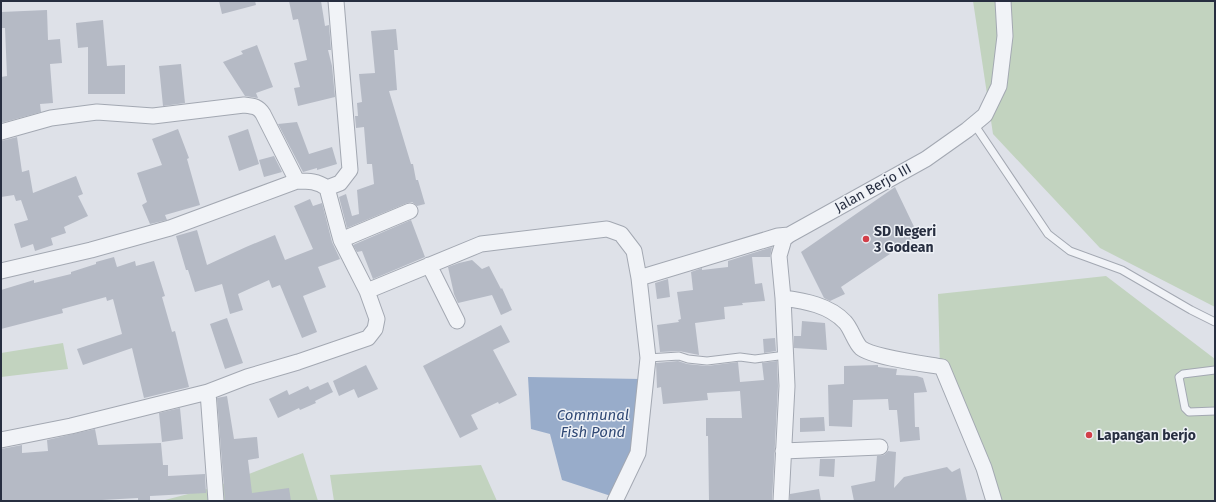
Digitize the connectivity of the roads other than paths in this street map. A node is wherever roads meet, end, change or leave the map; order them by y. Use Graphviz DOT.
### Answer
graph roads {
  1 [pos="336,1"];
  2 [pos="1003,1"];
  3 [pos="974,124"];
  4 [pos="1,132"];
  5 [pos="297,181"];
  6 [pos="327,188"];
  7 [pos="410,211"];
  8 [pos="789,235"];
  9 [pos="341,240"];
  10 [pos="429,265"];
  11 [pos="1,271"];
  12 [pos="639,278"];
  13 [pos="367,290"];
  14 [pos="783,298"];
  15 [pos="457,321"];
  16 [pos="1215,322"];
  17 [pos="786,355"];
  18 [pos="648,358"];
  19 [pos="1215,370"];
  20 [pos="208,392"];
  21 [pos="1215,411"];
  22 [pos="1,440"];
  23 [pos="880,447"];
  24 [pos="783,451"];
  25 [pos="216,501"];
  26 [pos="615,501"];
  27 [pos="780,501"];
  28 [pos="994,501"];
  1 -- 6 [label="street"];
  2 -- 3 [label="street, Jalan Berjo III"];
  3 -- 8 [label="street, Jalan Berjo III"];
  3 -- 16 [label="lane"];
  4 -- 5 [label="street"];
  5 -- 6 [label="street"];
  5 -- 11 [label="street"];
  6 -- 9 [label="street"];
  7 -- 9 [label="street"];
  8 -- 12 [label="street, Jalan Berjo III"];
  8 -- 14 [label="street"];
  9 -- 13 [label="street"];
  10 -- 12 [label="street"];
  10 -- 13 [label="street"];
  10 -- 15 [label="street"];
  12 -- 18 [label="street"];
  13 -- 20 [label="street"];
  14 -- 17 [label="street"];
  14 -- 28 [label="street"];
  17 -- 18 [label="lane"];
  17 -- 24 [label="street"];
  18 -- 26 [label="street"];
  19 -- 21 [label="lane"];
  20 -- 22 [label="street"];
  20 -- 25 [label="street"];
  23 -- 24 [label="street"];
  24 -- 27 [label="street"];
}
